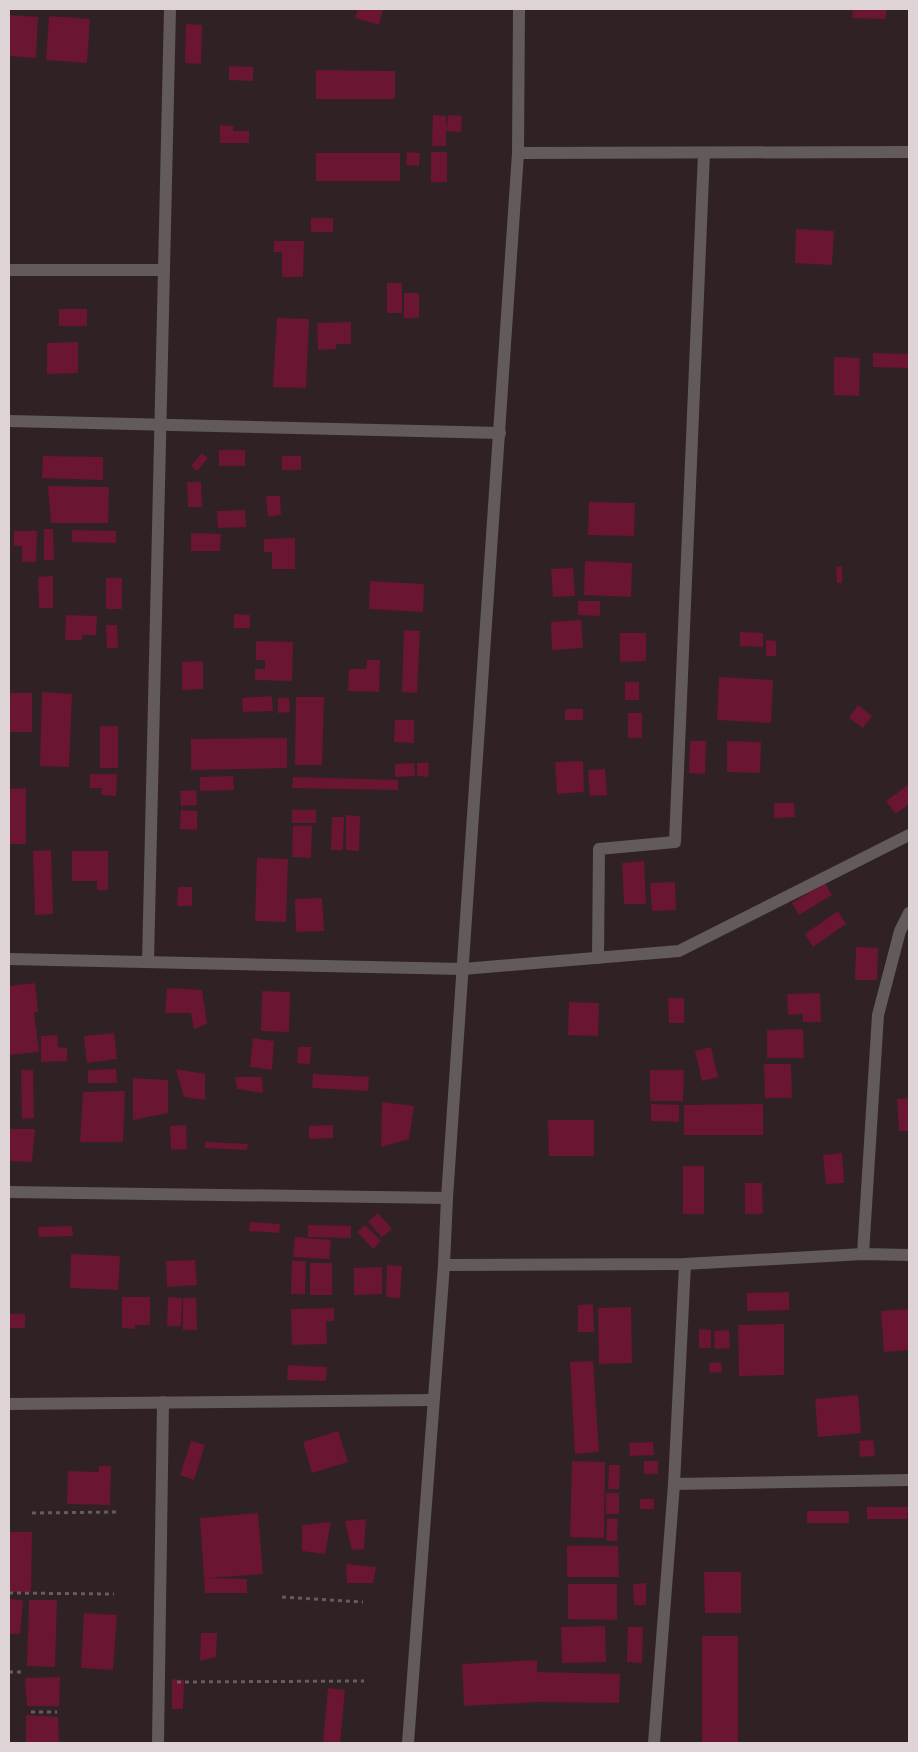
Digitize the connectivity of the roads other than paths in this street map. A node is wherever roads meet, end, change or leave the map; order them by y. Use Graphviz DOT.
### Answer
graph roads {
  1 [pos="170,9"];
  2 [pos="518,9"];
  3 [pos="909,152"];
  4 [pos="518,153"];
  5 [pos="704,153"];
  6 [pos="9,270"];
  7 [pos="164,270"];
  8 [pos="9,421"];
  9 [pos="160,425"];
  10 [pos="500,433"];
  11 [pos="909,835"];
  12 [pos="909,913"];
  13 [pos="598,958"];
  14 [pos="9,959"];
  15 [pos="148,962"];
  16 [pos="463,968"];
  17 [pos="9,1192"];
  18 [pos="447,1198"];
  19 [pos="864,1254"];
  20 [pos="909,1255"];
  21 [pos="685,1264"];
  22 [pos="444,1265"];
  23 [pos="434,1400"];
  24 [pos="163,1402"];
  25 [pos="9,1404"];
  26 [pos="909,1480"];
  27 [pos="674,1484"];
  28 [pos="158,1743"];
  29 [pos="408,1743"];
  30 [pos="654,1743"];
  1 -- 7 [label="street"];
  2 -- 4 [label="street"];
  3 -- 5 [label="street"];
  4 -- 5 [label="street"];
  4 -- 10 [label="street"];
  5 -- 13 [label="street"];
  6 -- 7 [label="street"];
  7 -- 9 [label="street"];
  8 -- 9 [label="street"];
  9 -- 10 [label="street"];
  9 -- 15 [label="street"];
  10 -- 16 [label="street"];
  11 -- 13 [label="street"];
  12 -- 19 [label="street"];
  13 -- 16 [label="street"];
  14 -- 15 [label="street"];
  15 -- 16 [label="street"];
  16 -- 18 [label="street"];
  17 -- 18 [label="street"];
  18 -- 22 [label="street"];
  19 -- 20 [label="street"];
  19 -- 21 [label="street"];
  21 -- 22 [label="street"];
  21 -- 27 [label="street"];
  22 -- 23 [label="street"];
  23 -- 24 [label="street"];
  23 -- 29 [label="street"];
  24 -- 25 [label="street"];
  24 -- 28 [label="street"];
  26 -- 27 [label="street"];
  27 -- 30 [label="street"];
}
